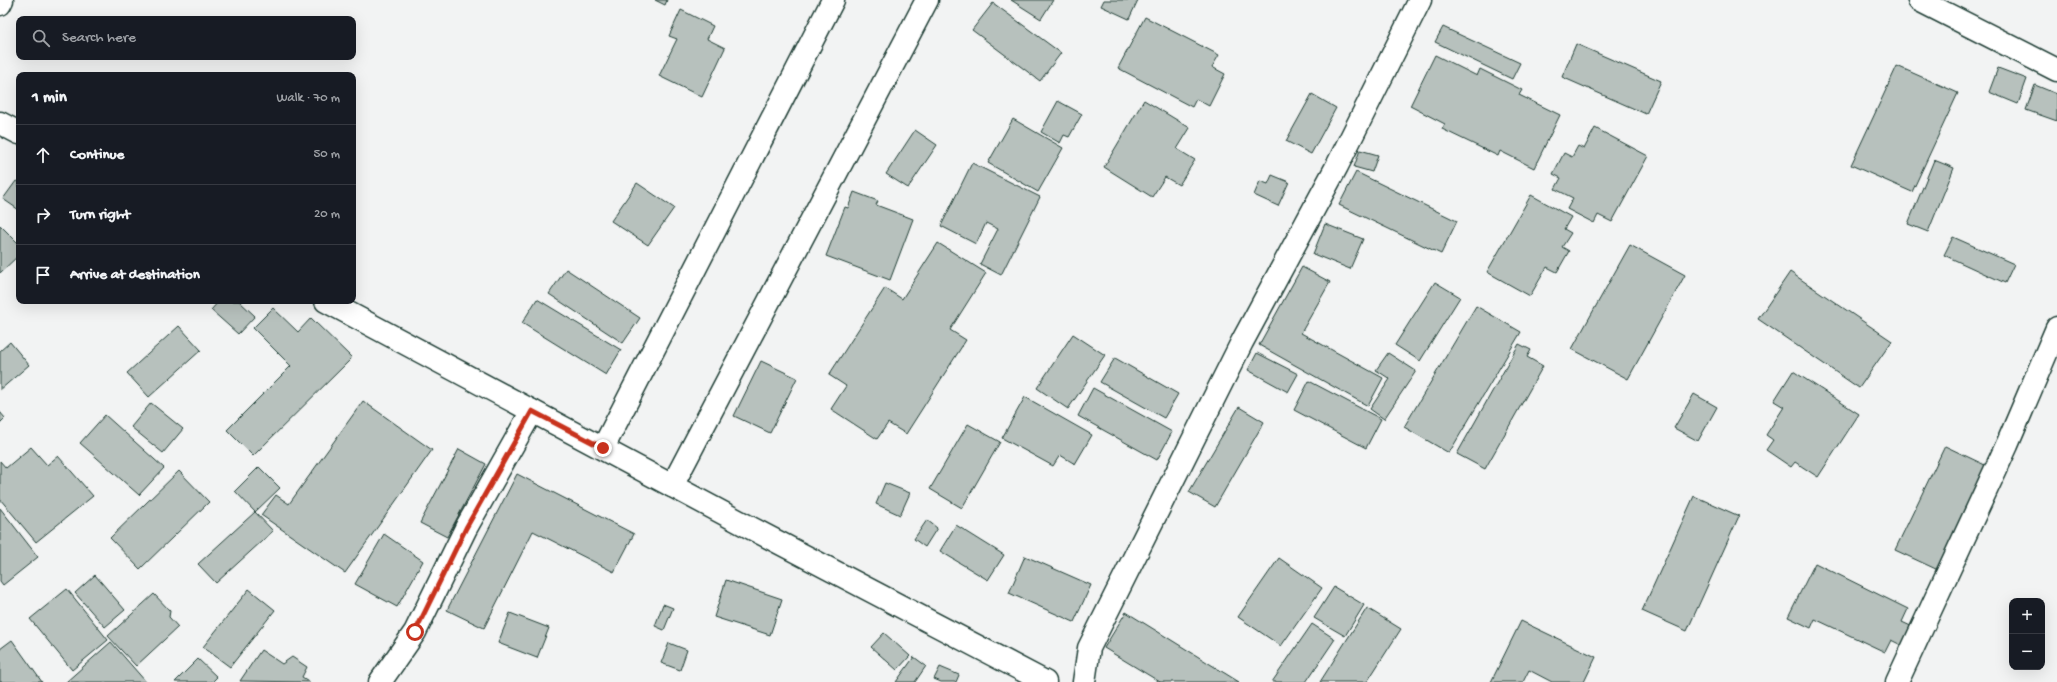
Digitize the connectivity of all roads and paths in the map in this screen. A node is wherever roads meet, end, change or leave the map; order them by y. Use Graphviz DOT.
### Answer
graph roads {
  1 [pos="2,0"];
  2 [pos="833,0"];
  3 [pos="927,0"];
  4 [pos="1420,0"];
  5 [pos="1920,0"];
  6 [pos="0,4"];
  7 [pos="2057,70"];
  8 [pos="0,123"];
  9 [pos="16,131"];
  10 [pos="332,304"];
  11 [pos="2057,328"];
  12 [pos="532,411"];
  13 [pos="603,448"];
  14 [pos="672,486"];
  15 [pos="380,682"];
  16 [pos="1045,682"];
  17 [pos="1084,682"];
  18 [pos="1897,682"];
  1 -- 6 [label="street"];
  2 -- 13 [label="street"];
  3 -- 14 [label="street"];
  4 -- 17 [label="street"];
  5 -- 7 [label="street"];
  8 -- 9 [label="street"];
  10 -- 12 [label="street"];
  11 -- 18 [label="street"];
  12 -- 13 [label="street"];
  12 -- 15 [label="street"];
  13 -- 14 [label="street"];
  14 -- 16 [label="street"];
}
